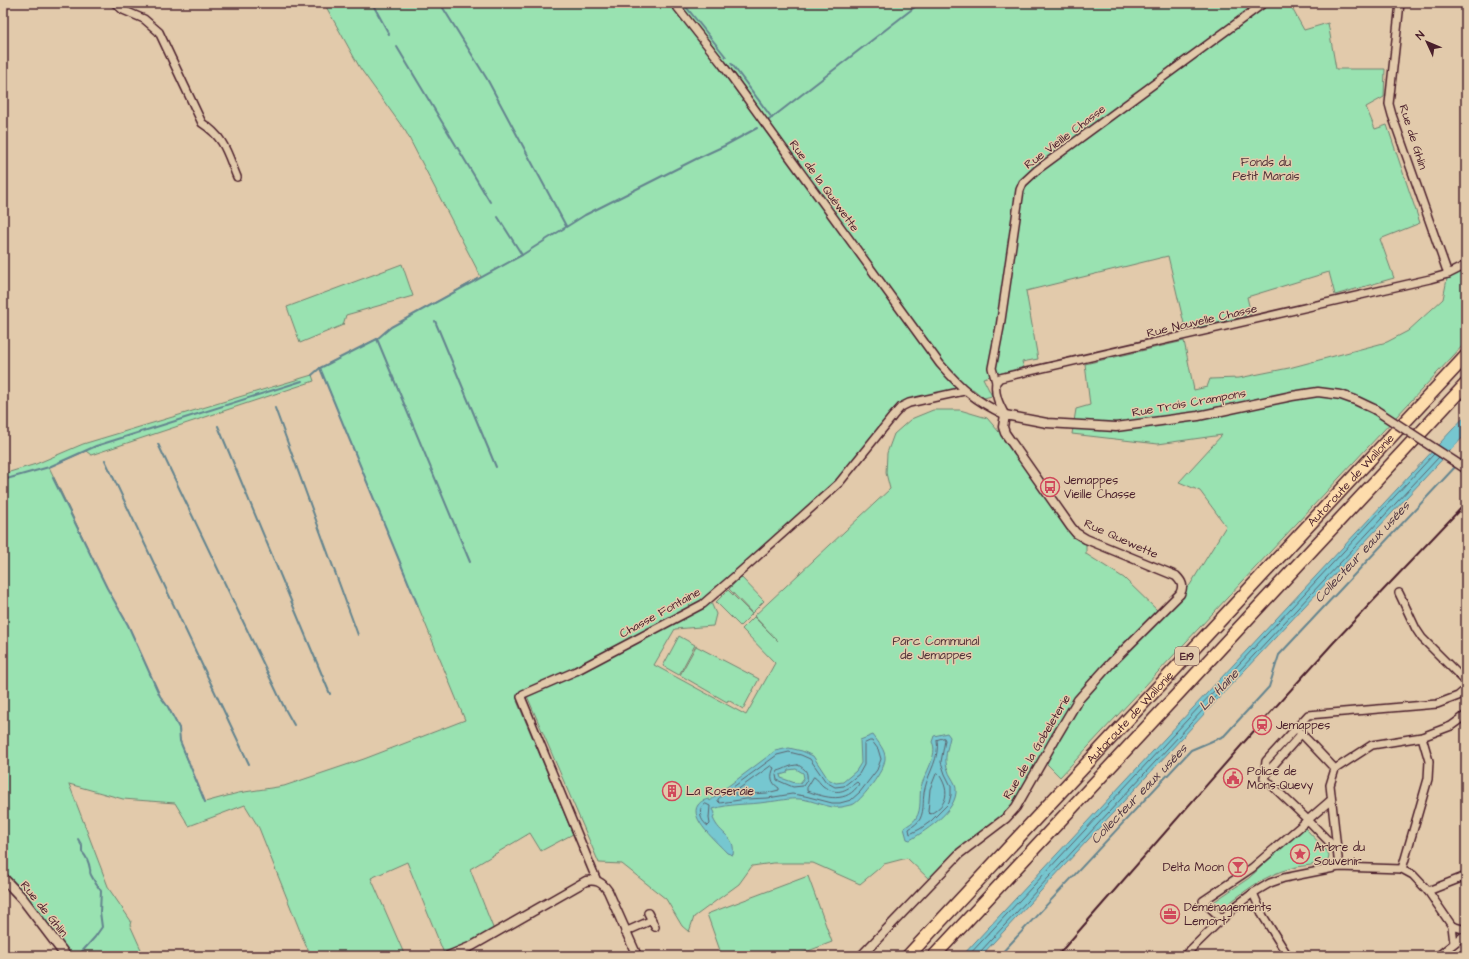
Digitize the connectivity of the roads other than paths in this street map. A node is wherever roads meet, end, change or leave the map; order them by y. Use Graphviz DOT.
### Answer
graph roads {
  1 [pos="115,3"];
  2 [pos="674,3"];
  3 [pos="1264,3"];
  4 [pos="1400,3"];
  5 [pos="237,177"];
  6 [pos="1466,265"];
  7 [pos="1448,274"];
  8 [pos="1466,356"];
  9 [pos="996,382"];
  10 [pos="1466,384"];
  11 [pos="964,391"];
  12 [pos="1005,414"];
  13 [pos="1466,469"];
  14 [pos="1176,576"];
  15 [pos="1399,593"];
  16 [pos="1466,682"];
  17 [pos="1466,689"];
  18 [pos="1466,715"];
  19 [pos="1299,731"];
  20 [pos="1422,737"];
  21 [pos="1335,769"];
  22 [pos="1331,800"];
  23 [pos="1308,820"];
  24 [pos="1338,851"];
  25 [pos="1339,867"];
  26 [pos="1402,869"];
  27 [pos="1466,876"];
  28 [pos="3,878"];
  29 [pos="597,880"];
  30 [pos="1428,891"];
  31 [pos="1253,893"];
  32 [pos="648,913"];
  33 [pos="1222,919"];
  34 [pos="1452,926"];
  35 [pos="1466,930"];
  36 [pos="625,932"];
  37 [pos="1466,934"];
  38 [pos="1454,943"];
  39 [pos="66,956"];
  40 [pos="448,956"];
  41 [pos="637,956"];
  42 [pos="861,956"];
  43 [pos="908,956"];
  44 [pos="934,956"];
  45 [pos="1184,956"];
  46 [pos="1288,956"];
  47 [pos="1438,956"];
  1 -- 5 [label="street"];
  2 -- 11 [label="street, Rue de la Quéwette"];
  3 -- 9 [label="street, Rue Vieille Chasse"];
  4 -- 7 [label="street, Rue de Ghlin"];
  6 -- 7 [label="street, Rue Nouvelle Chasse"];
  7 -- 9 [label="street, Rue Nouvelle Chasse"];
  8 -- 43 [label="highway, Autoroute de Wallonie / E19"];
  9 -- 12 [label="street"];
  10 -- 44 [label="highway, Autoroute de Wallonie / E19"];
  11 -- 12 [label="street, Rue de la Quéwette"];
  11 -- 29 [label="street, Chasse Fontaine"];
  12 -- 13 [label="street, Rue Trois Crampons, bridge"];
  12 -- 14 [label="street, Rue Quewette"];
  14 -- 42 [label="street, Rue de la Gobeleterie"];
  15 -- 16 [label="street"];
  17 -- 19 [label="street"];
  18 -- 20 [label="street"];
  19 -- 21 [label="street"];
  19 -- 23 [label="street"];
  20 -- 21 [label="street"];
  20 -- 26 [label="street"];
  21 -- 22 [label="street"];
  22 -- 23 [label="street"];
  22 -- 24 [label="street"];
  23 -- 24 [label="street"];
  23 -- 33 [label="street"];
  24 -- 25 [label="street"];
  25 -- 26 [label="street"];
  25 -- 31 [label="street"];
  26 -- 30 [label="street"];
  27 -- 30 [label="street"];
  28 -- 39 [label="main road, Rue de Ghlin"];
  29 -- 36 [label="street"];
  29 -- 40 [label="street"];
  30 -- 34 [label="street"];
  31 -- 33 [label="street"];
  31 -- 46 [label="street"];
  32 -- 36 [label="street"];
  33 -- 45 [label="street"];
  34 -- 35 [label="street"];
  34 -- 38 [label="street"];
  36 -- 41 [label="street"];
  37 -- 38 [label="street"];
  38 -- 47 [label="street"];
}
